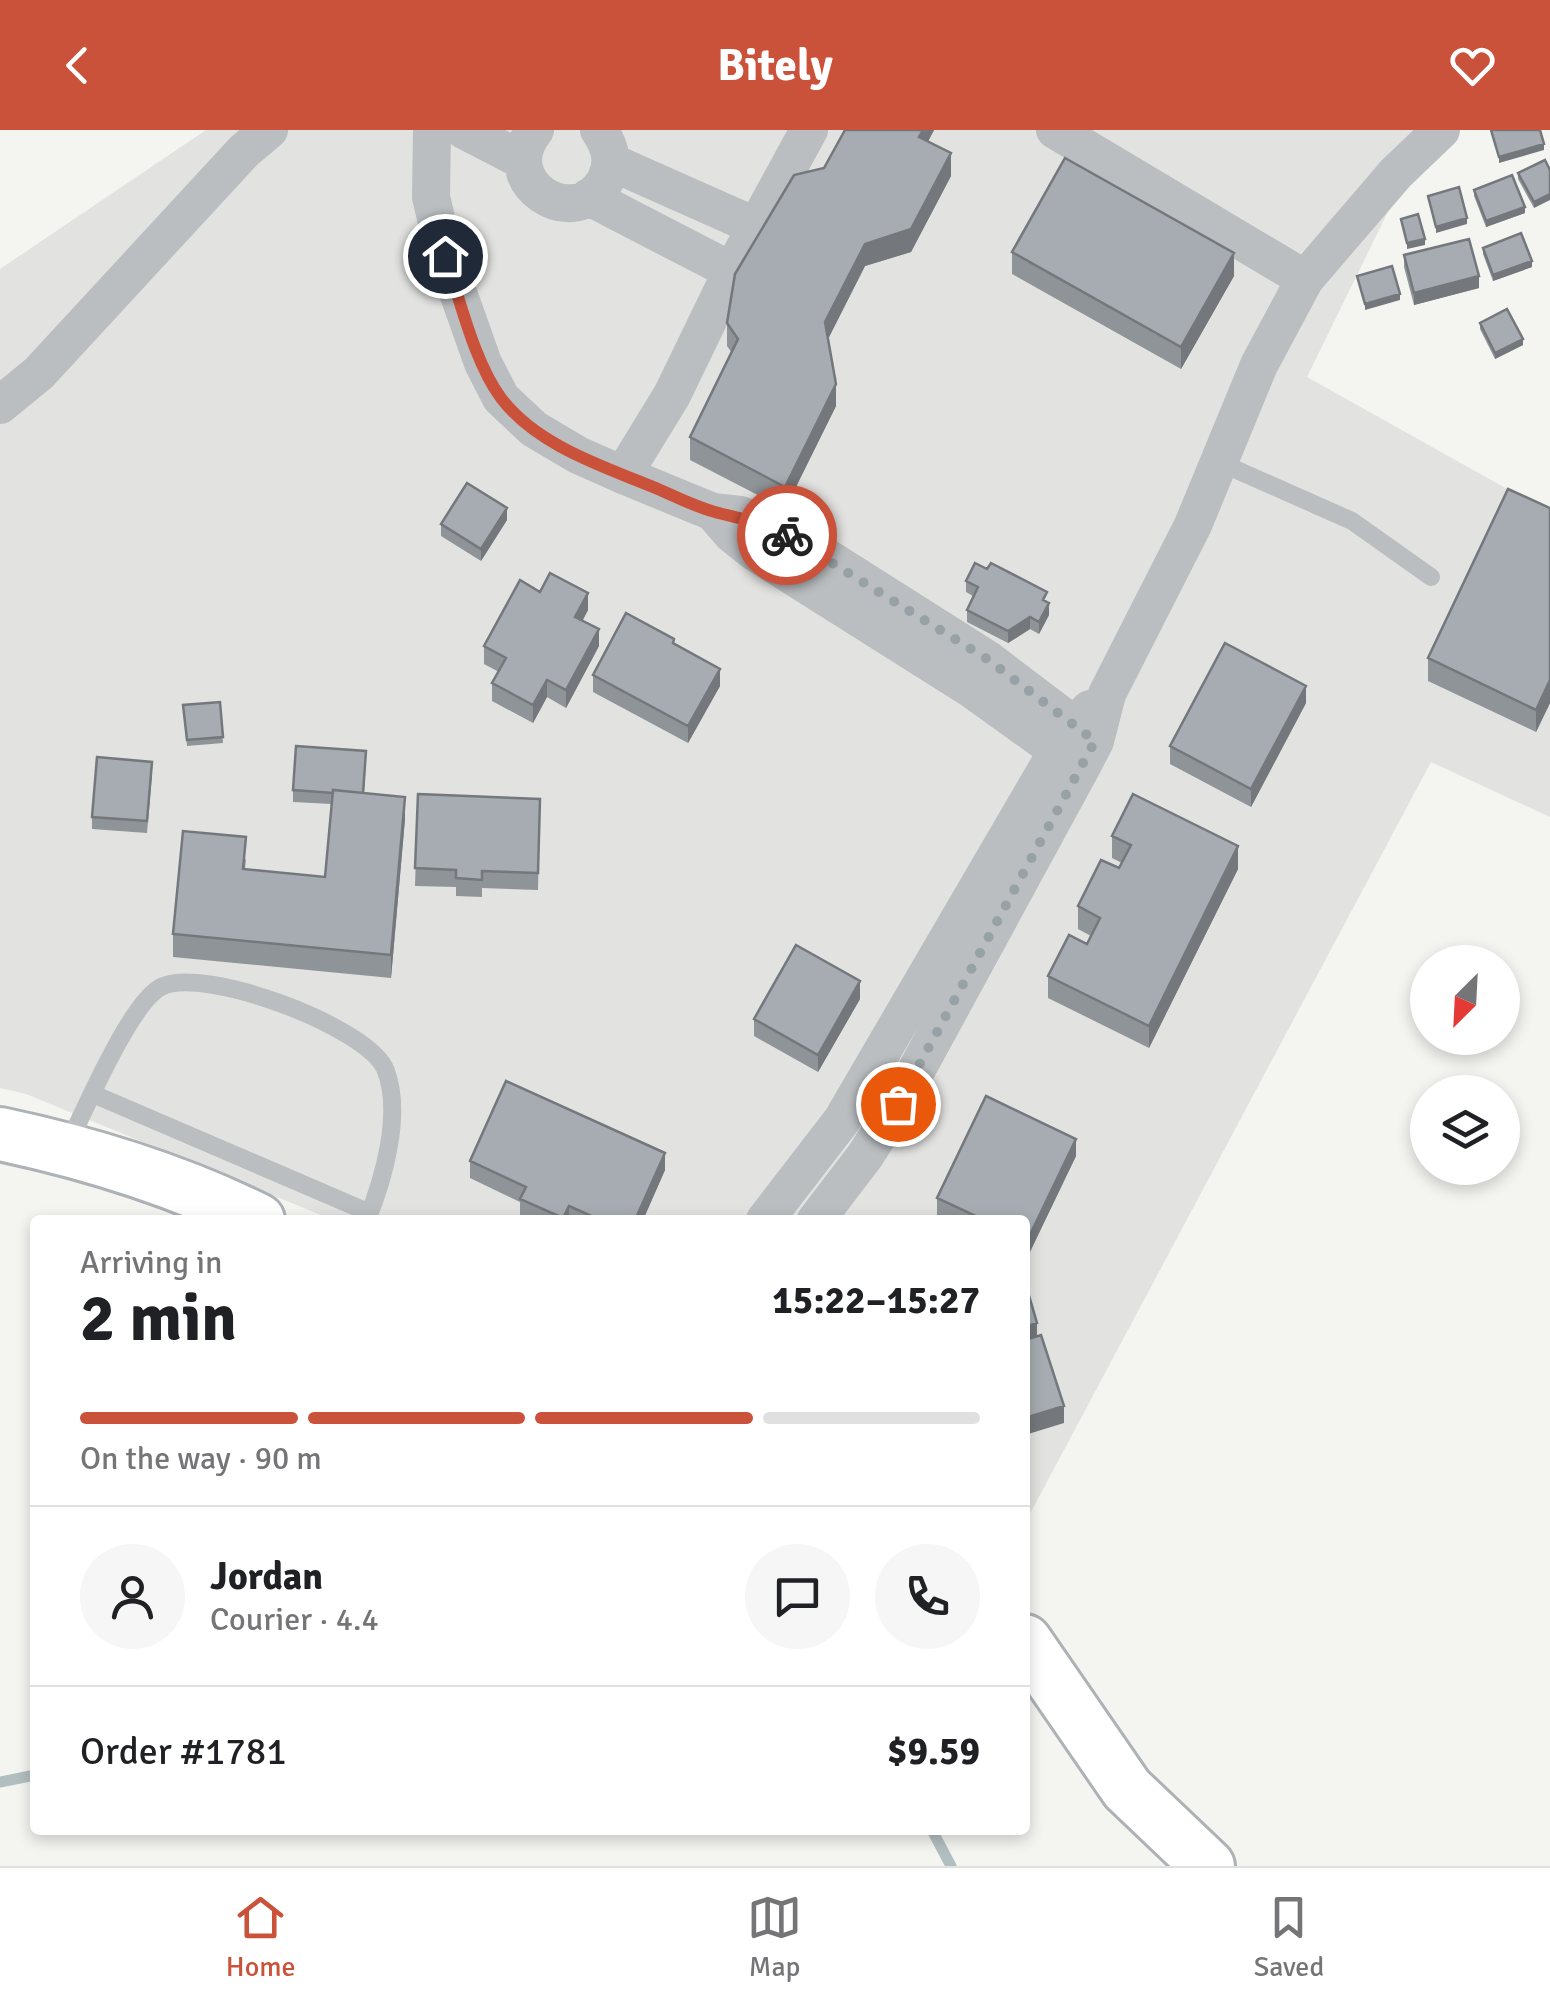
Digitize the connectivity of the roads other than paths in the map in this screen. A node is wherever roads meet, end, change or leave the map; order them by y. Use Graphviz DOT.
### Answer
graph roads {
  1 [pos="269,130"];
  2 [pos="432,130"];
  3 [pos="464,130"];
  4 [pos="809,130"];
  5 [pos="1055,130"];
  6 [pos="1441,130"];
  7 [pos="529,145"];
  8 [pos="605,146"];
  9 [pos="589,198"];
  10 [pos="757,227"];
  11 [pos="732,271"];
  12 [pos="1305,279"];
  13 [pos="0,405"];
  14 [pos="1220,464"];
  15 [pos="624,475"];
  16 [pos="1430,578"];
  17 [pos="1077,746"];
  18 [pos="93,1094"];
  19 [pos="0,1134"];
  20 [pos="66,1148"];
  21 [pos="247,1215"];
  22 [pos="367,1215"];
  23 [pos="369,1215"];
  24 [pos="769,1215"];
  25 [pos="820,1215"];
  26 [pos="1030,1648"];
  27 [pos="1208,1866"];
  1 -- 13 [label="street"];
  2 -- 15 [label="street"];
  3 -- 7 [label="street"];
  4 -- 10 [label="street"];
  5 -- 12 [label="street"];
  6 -- 12 [label="street"];
  7 -- 9 [label="street"];
  8 -- 9 [label="street"];
  8 -- 10 [label="street"];
  9 -- 11 [label="street"];
  10 -- 11 [label="street"];
  11 -- 15 [label="street"];
  12 -- 14 [label="street"];
  14 -- 16 [label="lane"];
  14 -- 17 [label="street"];
  15 -- 17 [label="street"];
  17 -- 24 [label="street"];
  17 -- 25 [label="street"];
  18 -- 20 [label="lane"];
  18 -- 22 [label="lane"];
  18 -- 23 [label="lane"];
  19 -- 20 [label="main road"];
  20 -- 21 [label="main road"];
  26 -- 27 [label="main road"];
}
